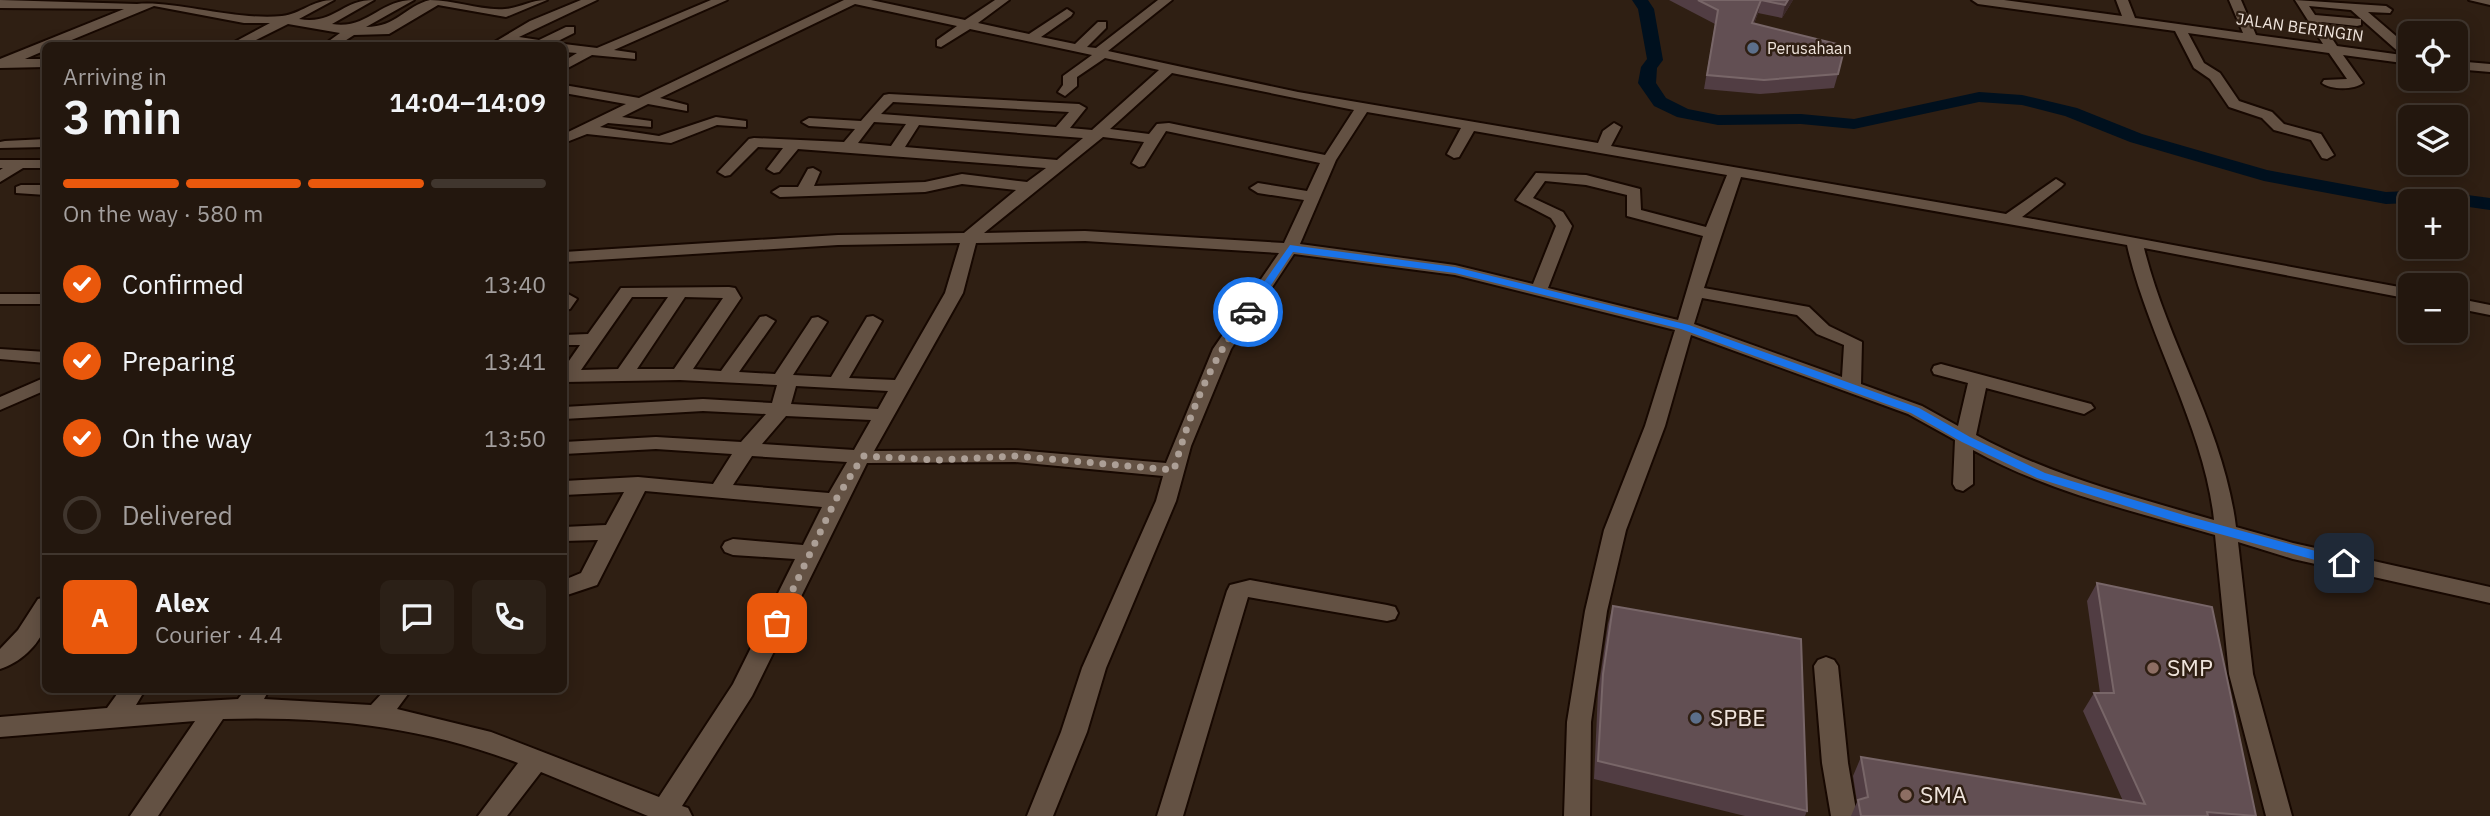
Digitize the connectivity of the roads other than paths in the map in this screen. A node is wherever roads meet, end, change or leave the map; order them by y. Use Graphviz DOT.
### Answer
graph roads {
  1 [pos="328,0"];
  2 [pos="368,0"];
  3 [pos="408,0"];
  4 [pos="483,0"];
  5 [pos="541,0"];
  6 [pos="590,0"];
  7 [pos="721,0"];
  8 [pos="853,0"];
  9 [pos="1003,0"];
  10 [pos="1166,0"];
  11 [pos="1978,0"];
  12 [pos="2100,0"];
  13 [pos="2122,0"];
  14 [pos="2235,0"];
  15 [pos="2300,0"];
  16 [pos="2375,0"];
  17 [pos="2474,0"];
  18 [pos="441,1"];
  19 [pos="2490,1"];
  20 [pos="150,3"];
  21 [pos="0,4"];
  22 [pos="2048,5"];
  23 [pos="470,6"];
  24 [pos="2355,7"];
  25 [pos="2386,10"];
  26 [pos="1067,13"];
  27 [pos="2313,18"];
  28 [pos="2106,19"];
  29 [pos="286,20"];
  30 [pos="2362,20"];
  31 [pos="2130,22"];
  32 [pos="321,25"];
  33 [pos="971,25"];
  34 [pos="1102,25"];
  35 [pos="2180,29"];
  36 [pos="570,30"];
  37 [pos="351,31"];
  38 [pos="606,34"];
  39 [pos="1031,38"];
  40 [pos="2251,38"];
  41 [pos="52,42"];
  42 [pos="241,42"];
  43 [pos="334,42"];
  44 [pos="500,42"];
  45 [pos="551,42"];
  46 [pos="941,43"];
  47 [pos="42,46"];
  48 [pos="567,48"];
  49 [pos="2398,48"];
  50 [pos="1077,49"];
  51 [pos="2330,49"];
  52 [pos="589,51"];
  53 [pos="1100,53"];
  54 [pos="631,56"];
  55 [pos="2398,56"];
  56 [pos="4,61"];
  57 [pos="42,63"];
  58 [pos="567,64"];
  59 [pos="2468,66"];
  60 [pos="2490,68"];
  61 [pos="1168,69"];
  62 [pos="907,83"];
  63 [pos="2329,83"];
  64 [pos="567,89"];
  65 [pos="1065,92"];
  66 [pos="896,98"];
  67 [pos="643,101"];
  68 [pos="973,102"];
  69 [pos="682,107"];
  70 [pos="1363,107"];
  71 [pos="606,118"];
  72 [pos="915,120"];
  73 [pos="809,122"];
  74 [pos="867,122"];
  75 [pos="646,124"];
  76 [pos="741,124"];
  77 [pos="960,125"];
  78 [pos="1470,125"];
  79 [pos="1614,127"];
  80 [pos="585,128"];
  81 [pos="1060,131"];
  82 [pos="1092,134"];
  83 [pos="567,137"];
  84 [pos="1153,139"];
  85 [pos="794,144"];
  86 [pos="5,145"];
  87 [pos="42,145"];
  88 [pos="848,147"];
  89 [pos="42,148"];
  90 [pos="1602,149"];
  91 [pos="895,150"];
  92 [pos="1454,155"];
  93 [pos="2327,155"];
  94 [pos="993,158"];
  95 [pos="1329,160"];
  96 [pos="1139,163"];
  97 [pos="0,164"];
  98 [pos="20,164"];
  99 [pos="42,164"];
  100 [pos="1062,164"];
  101 [pos="774,169"];
  102 [pos="724,172"];
  103 [pos="813,172"];
  104 [pos="1735,173"];
  105 [pos="0,177"];
  106 [pos="976,180"];
  107 [pos="2056,184"];
  108 [pos="1031,187"];
  109 [pos="1258,188"];
  110 [pos="21,190"];
  111 [pos="42,190"];
  112 [pos="804,191"];
  113 [pos="780,192"];
  114 [pos="1313,197"];
  115 [pos="2008,219"];
  116 [pos="1712,233"];
  117 [pos="969,237"];
  118 [pos="2134,241"];
  119 [pos="1290,248"];
  120 [pos="567,257"];
  121 [pos="1539,290"];
  122 [pos="1696,290"];
  123 [pos="680,292"];
  124 [pos="2398,292"];
  125 [pos="0,299"];
  126 [pos="42,299"];
  127 [pos="2468,306"];
  128 [pos="2490,310"];
  129 [pos="768,322"];
  130 [pos="875,322"];
  131 [pos="819,324"];
  132 [pos="1685,327"];
  133 [pos="593,339"];
  134 [pos="567,340"];
  135 [pos="0,354"];
  136 [pos="42,358"];
  137 [pos="1941,370"];
  138 [pos="567,373"];
  139 [pos="624,374"];
  140 [pos="680,374"];
  141 [pos="567,376"];
  142 [pos="726,377"];
  143 [pos="784,380"];
  144 [pos="1978,380"];
  145 [pos="837,382"];
  146 [pos="42,385"];
  147 [pos="900,386"];
  148 [pos="1851,387"];
  149 [pos="0,404"];
  150 [pos="2084,408"];
  151 [pos="775,410"];
  152 [pos="567,413"];
  153 [pos="884,415"];
  154 [pos="1966,440"];
  155 [pos="567,448"];
  156 [pos="746,449"];
  157 [pos="863,456"];
  158 [pos="1174,470"];
  159 [pos="638,484"];
  160 [pos="1963,484"];
  161 [pos="567,488"];
  162 [pos="719,491"];
  163 [pos="835,501"];
  164 [pos="2225,531"];
  165 [pos="613,532"];
  166 [pos="567,534"];
  167 [pos="733,547"];
  168 [pos="811,553"];
  169 [pos="567,587"];
  170 [pos="2490,595"];
  171 [pos="1596,611"];
  172 [pos="42,612"];
  173 [pos="1387,613"];
  174 [pos="1622,616"];
  175 [pos="0,660"];
  176 [pos="1826,666"];
  177 [pos="131,693"];
  178 [pos="396,693"];
  179 [pos="251,699"];
  180 [pos="215,711"];
  181 [pos="377,715"];
  182 [pos="113,719"];
  183 [pos="0,727"];
  184 [pos="536,759"];
  185 [pos="668,814"];
  186 [pos="143,816"];
  187 [pos="491,816"];
  188 [pos="1040,816"];
  189 [pos="1170,816"];
  190 [pos="1577,816"];
  191 [pos="1844,816"];
  192 [pos="2279,816"];
  1 -- 29 [label="street"];
  2 -- 32 [label="street"];
  3 -- 37 [label="street"];
  4 -- 23 [label="street"];
  5 -- 23 [label="street"];
  6 -- 44 [label="street"];
  7 -- 52 [label="street"];
  8 -- 33 [label="street"];
  8 -- 67 [label="street"];
  9 -- 33 [label="street"];
  10 -- 53 [label="street"];
  11 -- 22 [label="street, JALAN BERINGIN"];
  12 -- 28 [label="street"];
  13 -- 31 [label="street"];
  14 -- 40 [label="street"];
  15 -- 24 [label="street"];
  15 -- 27 [label="street"];
  16 -- 25 [label="street"];
  17 -- 19 [label="street"];
  18 -- 23 [label="street"];
  18 -- 37 [label="street"];
  20 -- 21 [label="street"];
  20 -- 29 [label="street"];
  20 -- 41 [label="street"];
  22 -- 28 [label="street, JALAN BERINGIN"];
  24 -- 25 [label="street"];
  24 -- 30 [label="street"];
  25 -- 30 [label="street"];
  26 -- 39 [label="street"];
  27 -- 30 [label="street"];
  27 -- 51 [label="street"];
  28 -- 31 [label="street, JALAN BERINGIN"];
  29 -- 32 [label="street"];
  29 -- 42 [label="street"];
  30 -- 49 [label="street"];
  31 -- 35 [label="street, JALAN BERINGIN"];
  32 -- 37 [label="street"];
  33 -- 39 [label="street"];
  33 -- 46 [label="street"];
  34 -- 50 [label="street"];
  35 -- 40 [label="street, JALAN BERINGIN"];
  35 -- 93 [label="street"];
  36 -- 45 [label="street"];
  37 -- 43 [label="street"];
  38 -- 52 [label="street"];
  39 -- 50 [label="street"];
  40 -- 51 [label="street, JALAN BERINGIN"];
  47 -- 56 [label="street"];
  48 -- 52 [label="street"];
  50 -- 53 [label="street"];
  51 -- 55 [label="street, JALAN BERINGIN"];
  51 -- 63 [label="street"];
  52 -- 54 [label="street"];
  52 -- 58 [label="street"];
  53 -- 61 [label="street"];
  53 -- 65 [label="street"];
  56 -- 57 [label="street"];
  59 -- 60 [label="street"];
  61 -- 70 [label="street"];
  61 -- 82 [label="street"];
  62 -- 66 [label="street"];
  64 -- 67 [label="street"];
  66 -- 68 [label="street"];
  66 -- 74 [label="street"];
  67 -- 69 [label="street"];
  67 -- 71 [label="street"];
  68 -- 77 [label="street"];
  68 -- 81 [label="street"];
  70 -- 78 [label="street"];
  70 -- 95 [label="street"];
  71 -- 75 [label="street"];
  71 -- 80 [label="street"];
  72 -- 74 [label="street"];
  72 -- 77 [label="street"];
  72 -- 91 [label="street"];
  73 -- 74 [label="street"];
  74 -- 88 [label="street"];
  76 -- 80 [label="street"];
  77 -- 81 [label="street"];
  78 -- 90 [label="street"];
  78 -- 92 [label="street"];
  79 -- 90 [label="street"];
  80 -- 83 [label="street"];
  81 -- 82 [label="street"];
  82 -- 84 [label="street"];
  82 -- 100 [label="street"];
  84 -- 95 [label="street"];
  84 -- 96 [label="street"];
  85 -- 88 [label="street"];
  85 -- 101 [label="street"];
  85 -- 102 [label="street"];
  86 -- 87 [label="street"];
  88 -- 91 [label="street"];
  89 -- 98 [label="street"];
  90 -- 104 [label="street"];
  91 -- 94 [label="street"];
  94 -- 100 [label="street"];
  94 -- 106 [label="street"];
  95 -- 114 [label="street"];
  97 -- 98 [label="street"];
  98 -- 99 [label="street"];
  98 -- 105 [label="street"];
  100 -- 108 [label="street"];
  103 -- 112 [label="street"];
  104 -- 115 [label="street"];
  104 -- 116 [label="street"];
  106 -- 108 [label="street"];
  106 -- 112 [label="street"];
  107 -- 115 [label="street"];
  108 -- 117 [label="street"];
  109 -- 114 [label="street"];
  110 -- 111 [label="street"];
  112 -- 113 [label="street"];
  114 -- 119 [label="street"];
  115 -- 118 [label="street"];
  116 -- 121 [label="street"];
  116 -- 122 [label="street"];
  117 -- 119 [label="street"];
  117 -- 120 [label="street"];
  117 -- 147 [label="street"];
  118 -- 124 [label="street"];
  118 -- 164 [label="street"];
  119 -- 121 [label="street"];
  119 -- 158 [label="street"];
  121 -- 132 [label="street"];
  122 -- 132 [label="street"];
  122 -- 148 [label="street"];
  123 -- 133 [label="street"];
  123 -- 139 [label="street"];
  123 -- 140 [label="street"];
  125 -- 126 [label="street"];
  127 -- 128 [label="street"];
  129 -- 142 [label="street"];
  130 -- 145 [label="street"];
  131 -- 143 [label="street"];
  132 -- 148 [label="street"];
  132 -- 171 [label="street"];
  133 -- 134 [label="street"];
  133 -- 138 [label="street"];
  135 -- 136 [label="street"];
  137 -- 144 [label="street"];
  139 -- 140 [label="street"];
  139 -- 141 [label="street"];
  140 -- 142 [label="street"];
  142 -- 143 [label="street"];
  143 -- 145 [label="street"];
  143 -- 151 [label="street"];
  144 -- 150 [label="street"];
  144 -- 154 [label="street"];
  145 -- 147 [label="street"];
  146 -- 149 [label="street"];
  147 -- 153 [label="street"];
  148 -- 154 [label="street"];
  151 -- 152 [label="street"];
  151 -- 153 [label="street"];
  151 -- 156 [label="street"];
  153 -- 157 [label="street"];
  154 -- 160 [label="street"];
  154 -- 164 [label="street"];
  155 -- 156 [label="street"];
  156 -- 157 [label="street"];
  156 -- 162 [label="street"];
  157 -- 158 [label="street"];
  157 -- 163 [label="street"];
  158 -- 188 [label="street"];
  159 -- 161 [label="street"];
  159 -- 162 [label="street"];
  159 -- 165 [label="street"];
  162 -- 163 [label="street"];
  163 -- 168 [label="street"];
  163 -- 185 [label="street"];
  164 -- 170 [label="street"];
  164 -- 192 [label="street"];
  165 -- 166 [label="street"];
  165 -- 169 [label="street"];
  167 -- 168 [label="street"];
  168 -- 185 [label="street"];
  171 -- 174 [label="street"];
  171 -- 190 [label="street"];
  172 -- 175 [label="street"];
  173 -- 189 [label="street"];
  176 -- 191 [label="street"];
  177 -- 182 [label="street"];
  178 -- 181 [label="street"];
  179 -- 180 [label="street"];
  179 -- 181 [label="street"];
  180 -- 182 [label="street"];
  180 -- 186 [label="street"];
  181 -- 184 [label="street"];
  182 -- 183 [label="street"];
  184 -- 185 [label="street"];
  184 -- 187 [label="street"];
}
